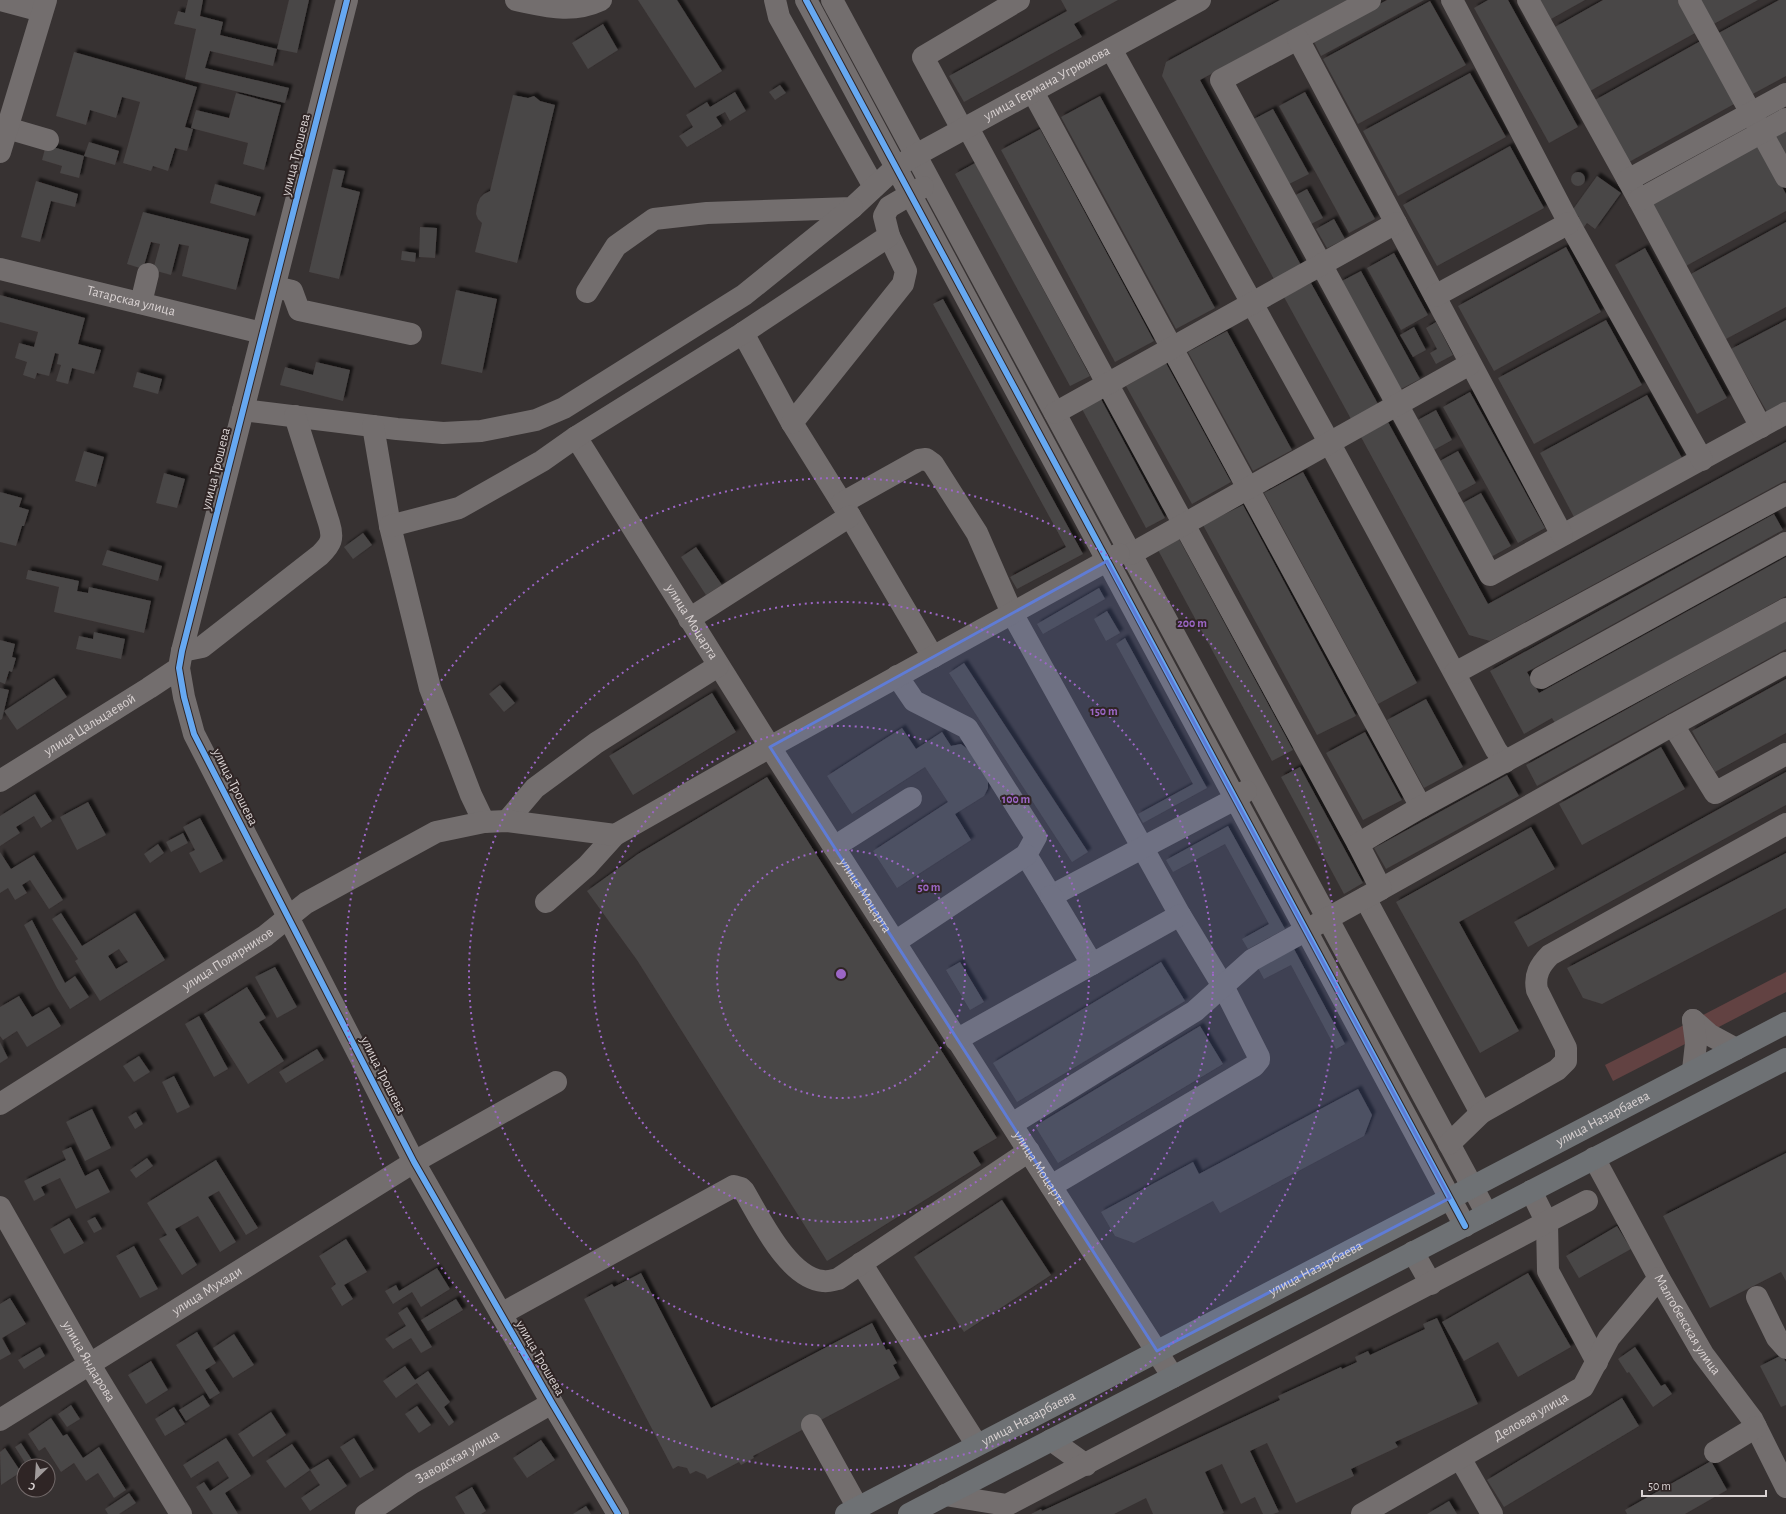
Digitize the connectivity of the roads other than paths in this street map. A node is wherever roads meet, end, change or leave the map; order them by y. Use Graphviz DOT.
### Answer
graph roads {
  1 [pos="0,0"];
  2 [pos="347,0"];
  3 [pos="516,0"];
  4 [pos="601,0"];
  5 [pos="775,0"];
  6 [pos="806,0"];
  7 [pos="832,0"];
  8 [pos="1019,0"];
  9 [pos="1200,0"];
  10 [pos="1370,0"];
  11 [pos="1452,0"];
  12 [pos="1528,0"];
  13 [pos="1689,0"];
  14 [pos="44,6"];
  15 [pos="1298,39"];
  16 [pos="1111,49"];
  17 [pos="1033,92"];
  18 [pos="1786,94"];
  19 [pos="1751,113"];
  20 [pos="1786,119"];
  21 [pos="7,128"];
  22 [pos="964,128"];
  23 [pos="1762,132"];
  24 [pos="48,140"];
  25 [pos="0,152"];
  26 [pos="916,155"];
  27 [pos="895,168"];
  28 [pos="1786,178"];
  29 [pos="1628,180"];
  30 [pos="931,183"];
  31 [pos="874,187"];
  32 [pos="910,195"];
  33 [pos="1639,200"];
  34 [pos="852,208"];
  35 [pos="1396,223"];
  36 [pos="1569,223"];
  37 [pos="889,236"];
  38 [pos="1322,264"];
  39 [pos="0,269"];
  40 [pos="148,274"];
  41 [pos="275,287"];
  42 [pos="587,292"];
  43 [pos="1435,296"];
  44 [pos="141,303"];
  45 [pos="1252,303"];
  46 [pos="262,333"];
  47 [pos="743,333"];
  48 [pos="411,334"];
  49 [pos="1172,347"];
  50 [pos="1470,364"];
  51 [pos="1108,384"];
  52 [pos="1397,406"];
  53 [pos="243,410"];
  54 [pos="1055,413"];
  55 [pos="1786,413"];
  56 [pos="295,416"];
  57 [pos="792,423"];
  58 [pos="373,426"];
  59 [pos="1761,427"];
  60 [pos="576,437"];
  61 [pos="1329,442"];
  62 [pos="1702,460"];
  63 [pos="1248,488"];
  64 [pos="1786,494"];
  65 [pos="846,510"];
  66 [pos="1184,524"];
  67 [pos="390,526"];
  68 [pos="1562,535"];
  69 [pos="1786,543"];
  70 [pos="1130,551"];
  71 [pos="1107,561"];
  72 [pos="1786,610"];
  73 [pos="1012,613"];
  74 [pos="689,618"];
  75 [pos="933,657"];
  76 [pos="180,659"];
  77 [pos="1786,663"];
  78 [pos="718,666"];
  79 [pos="1454,674"];
  80 [pos="897,676"];
  81 [pos="1541,678"];
  82 [pos="1673,725"];
  83 [pos="770,747"];
  84 [pos="1786,754"];
  85 [pos="1505,762"];
  86 [pos="0,781"];
  87 [pos="1255,784"];
  88 [pos="911,798"];
  89 [pos="1235,799"];
  90 [pos="1421,807"];
  91 [pos="507,821"];
  92 [pos="484,822"];
  93 [pos="1786,824"];
  94 [pos="615,835"];
  95 [pos="1358,844"];
  96 [pos="834,847"];
  97 [pos="1143,848"];
  98 [pos="1026,855"];
  99 [pos="1373,893"];
  100 [pos="1051,896"];
  101 [pos="546,902"];
  102 [pos="1180,915"];
  103 [pos="288,917"];
  104 [pos="1328,918"];
  105 [pos="1306,930"];
  106 [pos="895,942"];
  107 [pos="1092,964"];
  108 [pos="1223,986"];
  109 [pos="1786,1023"];
  110 [pos="956,1040"];
  111 [pos="1736,1049"];
  112 [pos="1786,1059"];
  113 [pos="1693,1070"];
  114 [pos="556,1082"];
  115 [pos="0,1104"];
  116 [pos="1481,1113"];
  117 [pos="1012,1124"];
  118 [pos="1449,1144"];
  119 [pos="1029,1151"];
  120 [pos="1594,1158"];
  121 [pos="414,1162"];
  122 [pos="1051,1186"];
  123 [pos="1472,1186"];
  124 [pos="1531,1191"];
  125 [pos="1450,1198"];
  126 [pos="1587,1201"];
  127 [pos="0,1207"];
  128 [pos="1487,1214"];
  129 [pos="1547,1223"];
  130 [pos="1465,1226"];
  131 [pos="1413,1252"];
  132 [pos="862,1263"];
  133 [pos="1659,1278"];
  134 [pos="1431,1284"];
  135 [pos="1757,1297"];
  136 [pos="501,1314"];
  137 [pos="1786,1348"];
  138 [pos="1157,1351"];
  139 [pos="1597,1362"];
  140 [pos="90,1365"];
  141 [pos="1173,1377"];
  142 [pos="552,1403"];
  143 [pos="0,1420"];
  144 [pos="812,1425"];
  145 [pos="1756,1427"];
  146 [pos="1051,1440"];
  147 [pos="977,1445"];
  148 [pos="1715,1452"];
  149 [pos="1460,1458"];
  150 [pos="1086,1465"];
  151 [pos="1786,1487"];
  152 [pos="945,1495"];
  153 [pos="852,1511"];
  154 [pos="181,1514"];
  155 [pos="366,1514"];
  156 [pos="618,1514"];
  157 [pos="908,1514"];
  158 [pos="1362,1514"];
  159 [pos="1492,1514"];
  1 -- 14 [label="street"];
  2 -- 41 [label="street, улица Трошева"];
  3 -- 4 [label="street"];
  5 -- 31 [label="street"];
  6 -- 27 [label="street"];
  7 -- 26 [label="street"];
  8 -- 22 [label="street"];
  9 -- 16 [label="street, улица Германа Угрюмова"];
  10 -- 15 [label="street"];
  11 -- 36 [label="street"];
  12 -- 29 [label="street"];
  13 -- 19 [label="street"];
  14 -- 21 [label="street"];
  15 -- 35 [label="street"];
  15 -- 38 [label="street"];
  16 -- 17 [label="street, улица Германа Угрюмова"];
  16 -- 45 [label="street"];
  17 -- 22 [label="street, улица Германа Угрюмова"];
  17 -- 49 [label="street"];
  18 -- 19 [label="street"];
  19 -- 23 [label="street"];
  19 -- 29 [label="street"];
  20 -- 23 [label="street"];
  21 -- 24 [label="street"];
  21 -- 25 [label="street"];
  22 -- 26 [label="street, улица Германа Угрюмова"];
  22 -- 51 [label="street"];
  23 -- 28 [label="street"];
  23 -- 33 [label="street"];
  26 -- 27 [label="street, улица Германа Угрюмова"];
  26 -- 30 [label="street"];
  27 -- 31 [label="street, улица Германа Угрюмова"];
  27 -- 32 [label="street"];
  29 -- 33 [label="street"];
  30 -- 32 [label="street"];
  30 -- 54 [label="street"];
  31 -- 34 [label="street, улица Германа Угрюмова"];
  32 -- 37 [label="street"];
  32 -- 71 [label="street"];
  33 -- 59 [label="street"];
  34 -- 42 [label="street"];
  34 -- 58 [label="street, улица Германа Угрюмова"];
  35 -- 38 [label="street"];
  35 -- 43 [label="street"];
  36 -- 43 [label="street"];
  36 -- 62 [label="street"];
  37 -- 47 [label="street"];
  37 -- 57 [label="street"];
  38 -- 45 [label="street"];
  38 -- 52 [label="street"];
  39 -- 44 [label="street, Татарская улица"];
  40 -- 44 [label="street"];
  41 -- 46 [label="street, улица Трошева"];
  41 -- 48 [label="street"];
  43 -- 50 [label="street"];
  44 -- 46 [label="street, Татарская улица"];
  45 -- 49 [label="street"];
  45 -- 61 [label="street"];
  46 -- 53 [label="street, улица Трошева"];
  47 -- 57 [label="street"];
  47 -- 60 [label="street"];
  49 -- 51 [label="street"];
  49 -- 63 [label="street"];
  50 -- 52 [label="street"];
  50 -- 68 [label="street"];
  51 -- 54 [label="street"];
  51 -- 66 [label="street"];
  52 -- 61 [label="street"];
  52 -- 68 [label="street"];
  53 -- 56 [label="street, улица Германа Угрюмова"];
  53 -- 76 [label="street, улица Трошева"];
  54 -- 70 [label="street"];
  55 -- 59 [label="street"];
  56 -- 58 [label="street, улица Германа Угрюмова"];
  56 -- 76 [label="street"];
  57 -- 65 [label="street"];
  58 -- 67 [label="street"];
  59 -- 62 [label="street"];
  60 -- 67 [label="street"];
  60 -- 74 [label="street, улица Моцарта"];
  61 -- 63 [label="street"];
  61 -- 79 [label="street"];
  62 -- 68 [label="street"];
  63 -- 66 [label="street"];
  63 -- 90 [label="street"];
  64 -- 79 [label="street"];
  65 -- 73 [label="street"];
  65 -- 74 [label="street"];
  65 -- 75 [label="street"];
  66 -- 70 [label="street"];
  66 -- 95 [label="street"];
  67 -- 92 [label="street"];
  69 -- 81 [label="street"];
  70 -- 71 [label="street"];
  70 -- 87 [label="street"];
  71 -- 73 [label="street"];
  71 -- 89 [label="street"];
  72 -- 85 [label="street"];
  73 -- 75 [label="street"];
  73 -- 97 [label="street"];
  74 -- 78 [label="street, улица Моцарта"];
  75 -- 80 [label="street"];
  76 -- 86 [label="street, улица Цальцаевой"];
  76 -- 103 [label="street, улица Трошева"];
  77 -- 82 [label="street"];
  78 -- 83 [label="street, улица Моцарта"];
  78 -- 91 [label="street"];
  79 -- 85 [label="street"];
  80 -- 83 [label="street"];
  80 -- 98 [label="street"];
  82 -- 84 [label="street"];
  82 -- 99 [label="street"];
  83 -- 94 [label="street"];
  83 -- 96 [label="street, улица Моцарта"];
  85 -- 90 [label="street"];
  87 -- 89 [label="street"];
  87 -- 104 [label="street"];
  88 -- 96 [label="street"];
  89 -- 97 [label="street"];
  89 -- 105 [label="street"];
  90 -- 95 [label="street"];
  91 -- 92 [label="street, улица Полярников"];
  91 -- 94 [label="street, улица Полярников"];
  92 -- 103 [label="street, улица Полярников"];
  93 -- 116 [label="street"];
  94 -- 101 [label="street"];
  95 -- 99 [label="street"];
  96 -- 106 [label="street, улица Моцарта"];
  97 -- 100 [label="street"];
  97 -- 102 [label="street"];
  98 -- 100 [label="street"];
  98 -- 106 [label="street"];
  99 -- 104 [label="street"];
  99 -- 116 [label="street"];
  100 -- 107 [label="street"];
  102 -- 107 [label="street"];
  102 -- 108 [label="street"];
  103 -- 115 [label="street, улица Полярников"];
  103 -- 121 [label="street, улица Трошева"];
  104 -- 105 [label="street"];
  104 -- 118 [label="street"];
  105 -- 108 [label="street"];
  105 -- 125 [label="street"];
  106 -- 110 [label="street, улица Моцарта"];
  107 -- 110 [label="street"];
  108 -- 117 [label="street"];
  108 -- 122 [label="street"];
  109 -- 111 [label="main road, улица Назарбаева"];
  110 -- 117 [label="street, улица Моцарта"];
  111 -- 113 [label="main road, улица Назарбаева"];
  111 -- 113 [label="street"];
  112 -- 120 [label="main road, улица Назарбаева"];
  113 -- 123 [label="main road, улица Назарбаева"];
  114 -- 121 [label="street, улица Мухади"];
  116 -- 118 [label="street"];
  117 -- 119 [label="street, улица Моцарта"];
  118 -- 123 [label="street"];
  119 -- 122 [label="street, улица Моцарта"];
  119 -- 132 [label="street"];
  120 -- 124 [label="main road, улица Назарбаева"];
  120 -- 133 [label="street, Малгобекская улица"];
  121 -- 136 [label="street, улица Трошева"];
  121 -- 140 [label="street, улица Мухади"];
  122 -- 138 [label="street, улица Моцарта"];
  123 -- 125 [label="main road, улица Назарбаева"];
  123 -- 128 [label="street"];
  124 -- 128 [label="main road, улица Назарбаева"];
  124 -- 129 [label="street"];
  125 -- 130 [label="street"];
  125 -- 138 [label="main road, улица Назарбаева"];
  126 -- 129 [label="street"];
  127 -- 140 [label="street, улица Яндарова"];
  128 -- 130 [label="main road, улица Назарбаева"];
  129 -- 134 [label="street"];
  129 -- 139 [label="street"];
  130 -- 131 [label="main road, улица Назарбаева"];
  131 -- 134 [label="street"];
  131 -- 141 [label="main road, улица Назарбаева"];
  132 -- 136 [label="street"];
  132 -- 147 [label="street"];
  133 -- 139 [label="street, Деловая улица"];
  133 -- 145 [label="street, Малгобекская улица"];
  134 -- 150 [label="street"];
  135 -- 137 [label="street"];
  136 -- 142 [label="street, улица Трошева"];
  138 -- 141 [label="street, улица Моцарта"];
  138 -- 147 [label="main road, улица Назарбаева"];
  139 -- 149 [label="street, Деловая улица"];
  140 -- 143 [label="street, улица Мухади"];
  140 -- 154 [label="street, улица Яндарова"];
  141 -- 146 [label="main road, улица Назарбаева"];
  142 -- 155 [label="street, Заводская улица"];
  142 -- 156 [label="street, улица Трошева"];
  144 -- 153 [label="street"];
  145 -- 148 [label="street"];
  145 -- 151 [label="street, Малгобекская улица"];
  146 -- 150 [label="street"];
  146 -- 152 [label="main road, улица Назарбаева"];
  147 -- 153 [label="main road, улица Назарбаева"];
  149 -- 158 [label="street, Деловая улица"];
  149 -- 159 [label="street"];
  150 -- 152 [label="street"];
  152 -- 157 [label="main road, улица Назарбаева"];
}
